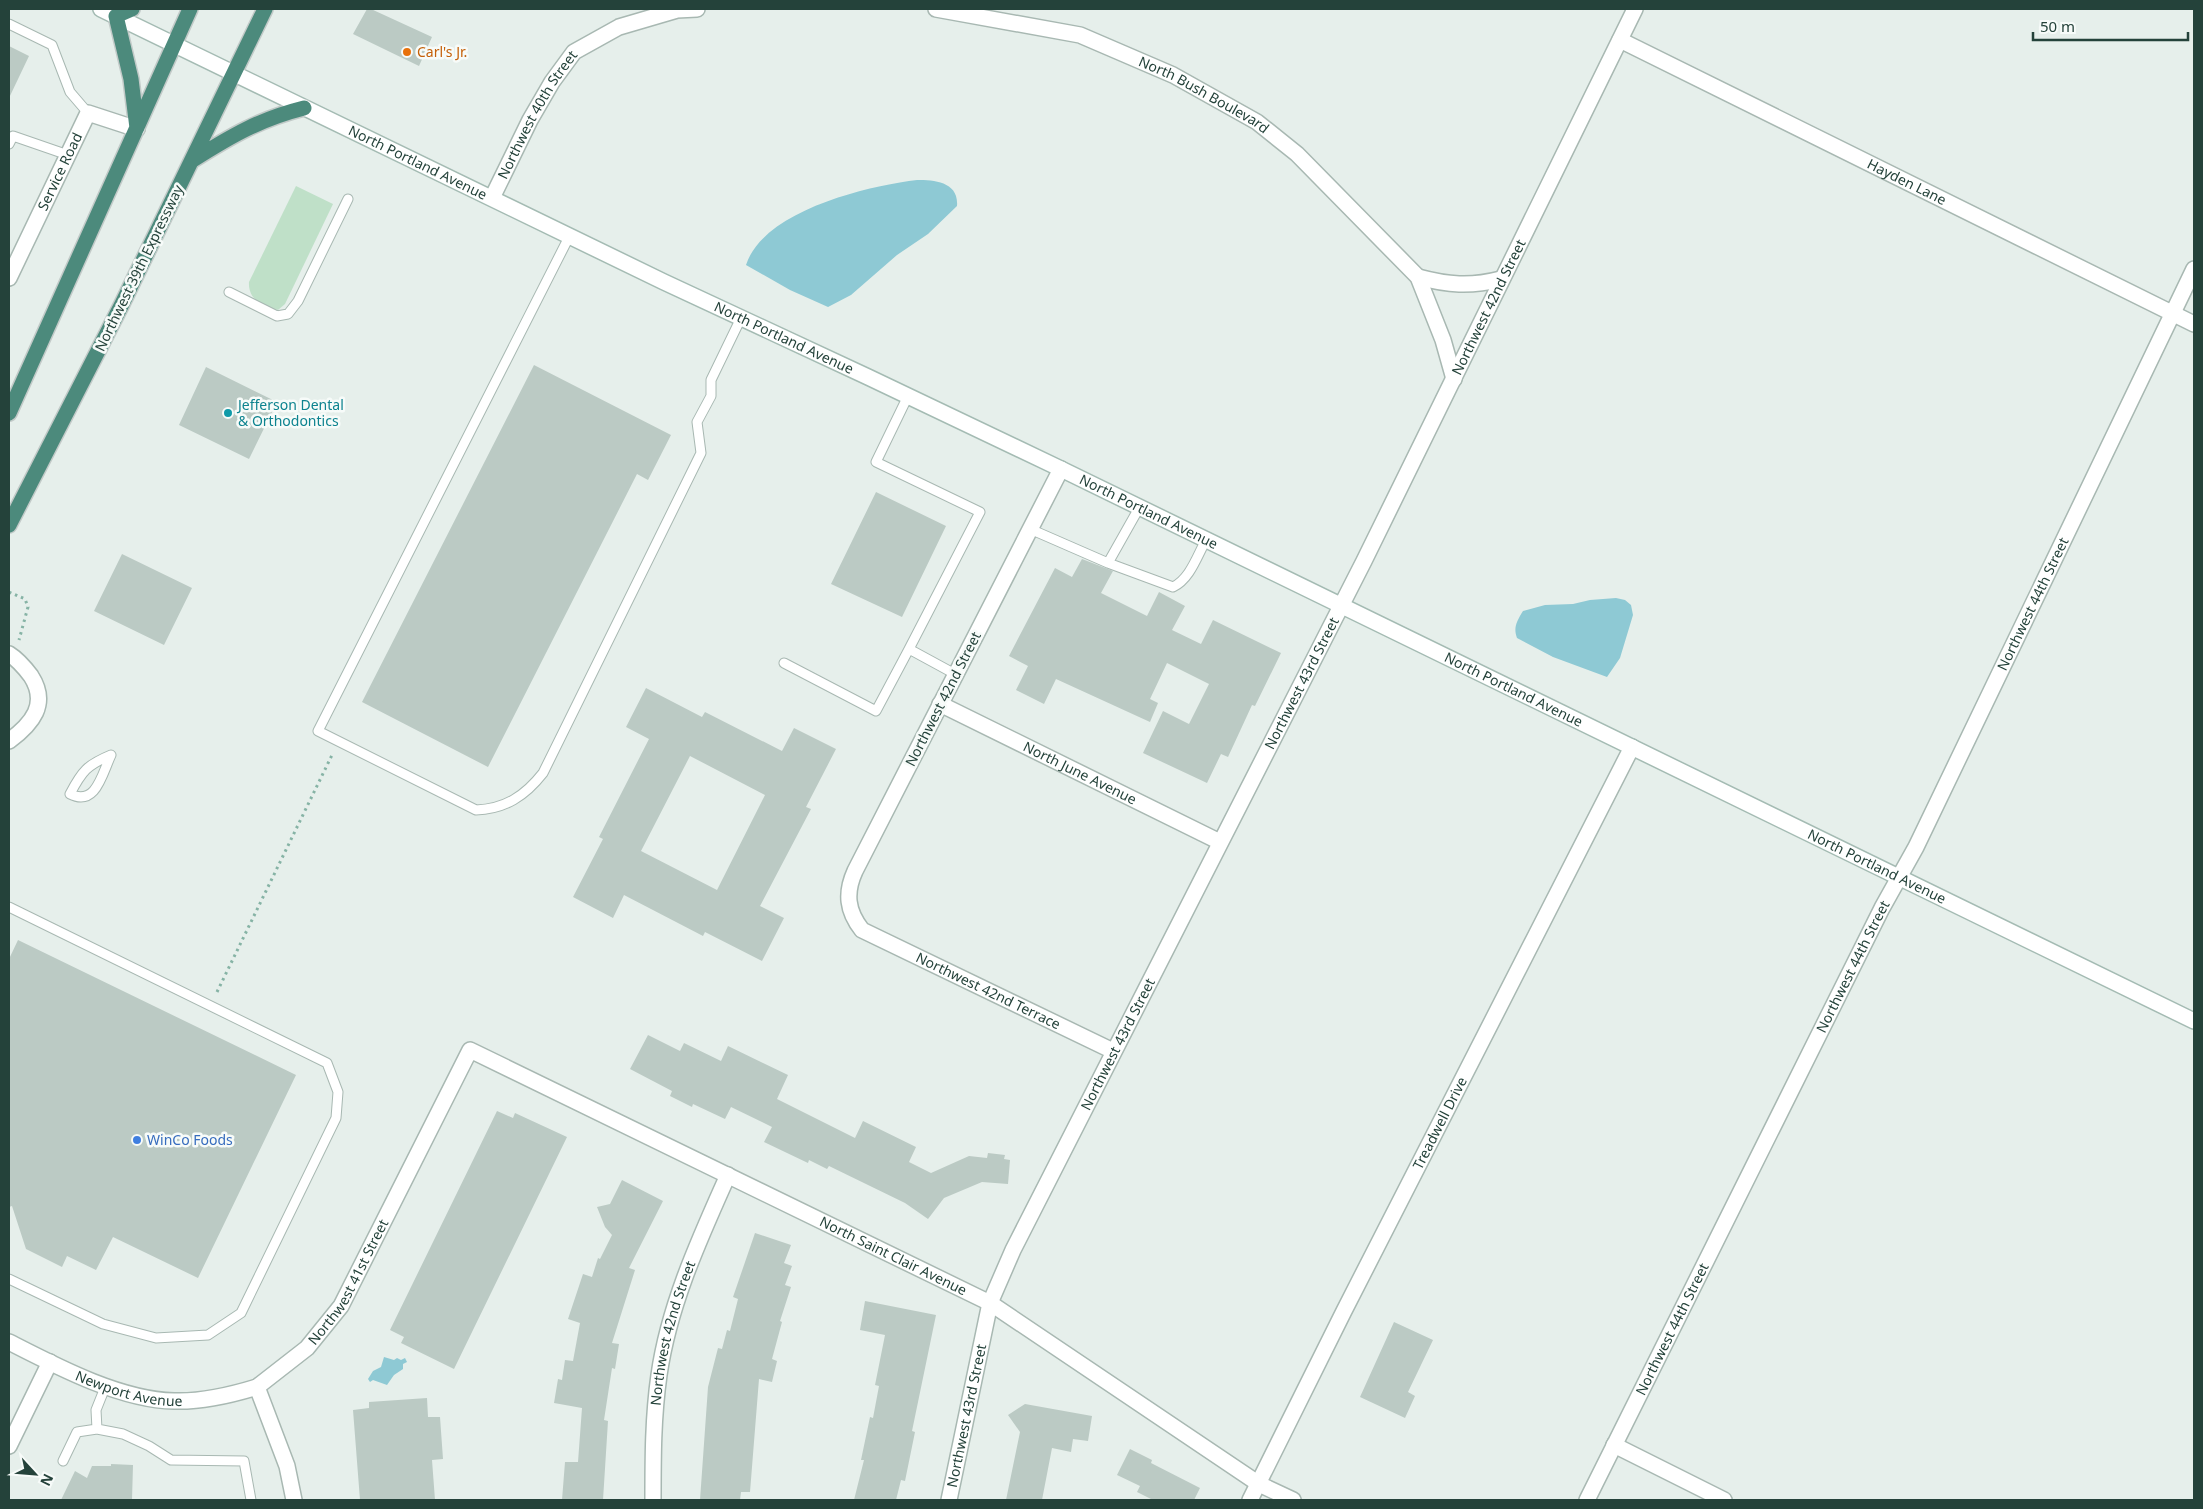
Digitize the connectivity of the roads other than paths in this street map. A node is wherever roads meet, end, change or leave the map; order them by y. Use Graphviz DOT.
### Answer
graph roads {
  1 [pos="102,9"];
  2 [pos="132,9"];
  3 [pos="190,9"];
  4 [pos="265,9"];
  5 [pos="697,9"];
  6 [pos="936,9"];
  7 [pos="1635,9"];
  8 [pos="116,16"];
  9 [pos="9,24"];
  10 [pos="1620,40"];
  11 [pos="174,43"];
  12 [pos="234,73"];
  13 [pos="304,108"];
  14 [pos="88,114"];
  15 [pos="137,130"];
  16 [pos="10,138"];
  17 [pos="68,155"];
  18 [pos="192,161"];
  19 [pos="492,198"];
  20 [pos="348,199"];
  21 [pos="570,237"];
  22 [pos="2194,269"];
  23 [pos="1418,277"];
  24 [pos="9,278"];
  25 [pos="1501,279"];
  26 [pos="229,292"];
  27 [pos="2172,313"];
  28 [pos="741,318"];
  29 [pos="2194,324"];
  30 [pos="1454,379"];
  31 [pos="908,396"];
  32 [pos="9,413"];
  33 [pos="1061,470"];
  34 [pos="1139,508"];
  35 [pos="9,525"];
  36 [pos="1030,529"];
  37 [pos="1206,540"];
  38 [pos="1108,563"];
  39 [pos="1341,606"];
  40 [pos="909,649"];
  41 [pos="9,654"];
  42 [pos="784,663"];
  43 [pos="955,674"];
  44 [pos="940,704"];
  45 [pos="9,741"];
  46 [pos="1632,747"];
  47 [pos="111,755"];
  48 [pos="1220,842"];
  49 [pos="1899,878"];
  50 [pos="9,907"];
  51 [pos="862,930"];
  52 [pos="2194,1021"];
  53 [pos="470,1050"];
  54 [pos="1113,1051"];
  55 [pos="728,1175"];
  56 [pos="9,1279"];
  57 [pos="990,1303"];
  58 [pos="9,1342"];
  59 [pos="50,1362"];
  60 [pos="106,1385"];
  61 [pos="257,1387"];
  62 [pos="97,1429"];
  63 [pos="1614,1445"];
  64 [pos="9,1446"];
  65 [pos="63,1461"];
  66 [pos="1259,1484"];
  67 [pos="251,1500"];
  68 [pos="294,1500"];
  69 [pos="653,1500"];
  70 [pos="949,1500"];
  71 [pos="1250,1500"];
  72 [pos="1293,1500"];
  73 [pos="1587,1500"];
  74 [pos="1724,1500"];
  1 -- 8 [label="street, North Portland Avenue"];
  2 -- 8 [label="highway"];
  3 -- 11 [label="highway"];
  4 -- 12 [label="highway, Northwest 39th Expressway"];
  5 -- 19 [label="street, Northwest 40th Street"];
  6 -- 23 [label="street, North Bush Boulevard"];
  7 -- 10 [label="street, Northwest 42nd Street"];
  8 -- 11 [label="street, North Portland Avenue"];
  8 -- 15 [label="highway"];
  9 -- 14 [label="lane"];
  10 -- 25 [label="street, Northwest 42nd Street"];
  10 -- 27 [label="street, Hayden Lane"];
  11 -- 12 [label="street, North Portland Avenue"];
  11 -- 15 [label="highway"];
  12 -- 13 [label="street, North Portland Avenue"];
  12 -- 18 [label="highway, Northwest 39th Expressway"];
  13 -- 18 [label="highway"];
  13 -- 19 [label="street, North Portland Avenue"];
  14 -- 15 [label="street"];
  14 -- 17 [label="street, Service Road"];
  15 -- 32 [label="highway"];
  16 -- 17 [label="lane"];
  17 -- 24 [label="street, Service Road"];
  18 -- 35 [label="highway, Northwest 39th Expressway"];
  19 -- 21 [label="street, North Portland Avenue"];
  20 -- 26 [label="lane"];
  21 -- 28 [label="street, North Portland Avenue"];
  21 -- 28 [label="lane"];
  22 -- 27 [label="street, Northwest 44th Street"];
  23 -- 25 [label="street"];
  23 -- 30 [label="street, North Bush Boulevard"];
  25 -- 30 [label="street, Northwest 42nd Street"];
  27 -- 29 [label="street, Hayden Lane"];
  27 -- 49 [label="street, Northwest 44th Street"];
  28 -- 31 [label="street, North Portland Avenue"];
  30 -- 39 [label="street, Northwest 42nd Street"];
  31 -- 33 [label="street, North Portland Avenue"];
  31 -- 40 [label="lane"];
  33 -- 34 [label="street, North Portland Avenue"];
  33 -- 36 [label="street, Northwest 42nd Street"];
  34 -- 37 [label="street, North Portland Avenue"];
  34 -- 38 [label="lane"];
  36 -- 38 [label="lane"];
  36 -- 43 [label="street, Northwest 42nd Street"];
  37 -- 38 [label="lane"];
  37 -- 39 [label="street, North Portland Avenue"];
  39 -- 46 [label="street, North Portland Avenue"];
  39 -- 48 [label="street, Northwest 43rd Street"];
  40 -- 42 [label="lane"];
  40 -- 43 [label="lane"];
  41 -- 45 [label="street"];
  43 -- 44 [label="street, Northwest 42nd Street"];
  44 -- 48 [label="street, North June Avenue"];
  44 -- 51 [label="street, Northwest 42nd Street"];
  46 -- 49 [label="street, North Portland Avenue"];
  46 -- 66 [label="street, Treadwell Drive"];
  47 -- 47 [label="lane"];
  48 -- 54 [label="street, Northwest 43rd Street"];
  49 -- 52 [label="street, North Portland Avenue"];
  49 -- 63 [label="street, Northwest 44th Street"];
  50 -- 56 [label="lane"];
  51 -- 54 [label="street, Northwest 42nd Terrace"];
  53 -- 55 [label="street, North Saint Clair Avenue"];
  53 -- 61 [label="street, Northwest 41st Street"];
  54 -- 57 [label="street, Northwest 43rd Street"];
  55 -- 57 [label="street, North Saint Clair Avenue"];
  55 -- 69 [label="street, Northwest 42nd Street"];
  57 -- 66 [label="street, North Saint Clair Avenue"];
  57 -- 70 [label="street, Northwest 43rd Street"];
  58 -- 59 [label="street, Newport Avenue"];
  59 -- 60 [label="street, Newport Avenue"];
  59 -- 64 [label="street"];
  60 -- 61 [label="street, Newport Avenue"];
  60 -- 62 [label="lane"];
  61 -- 68 [label="street"];
  62 -- 65 [label="lane"];
  62 -- 67 [label="lane"];
  63 -- 73 [label="street, Northwest 44th Street"];
  63 -- 74 [label="street"];
  66 -- 71 [label="street, Treadwell Drive"];
  66 -- 72 [label="street, North Saint Clair Avenue"];
}
